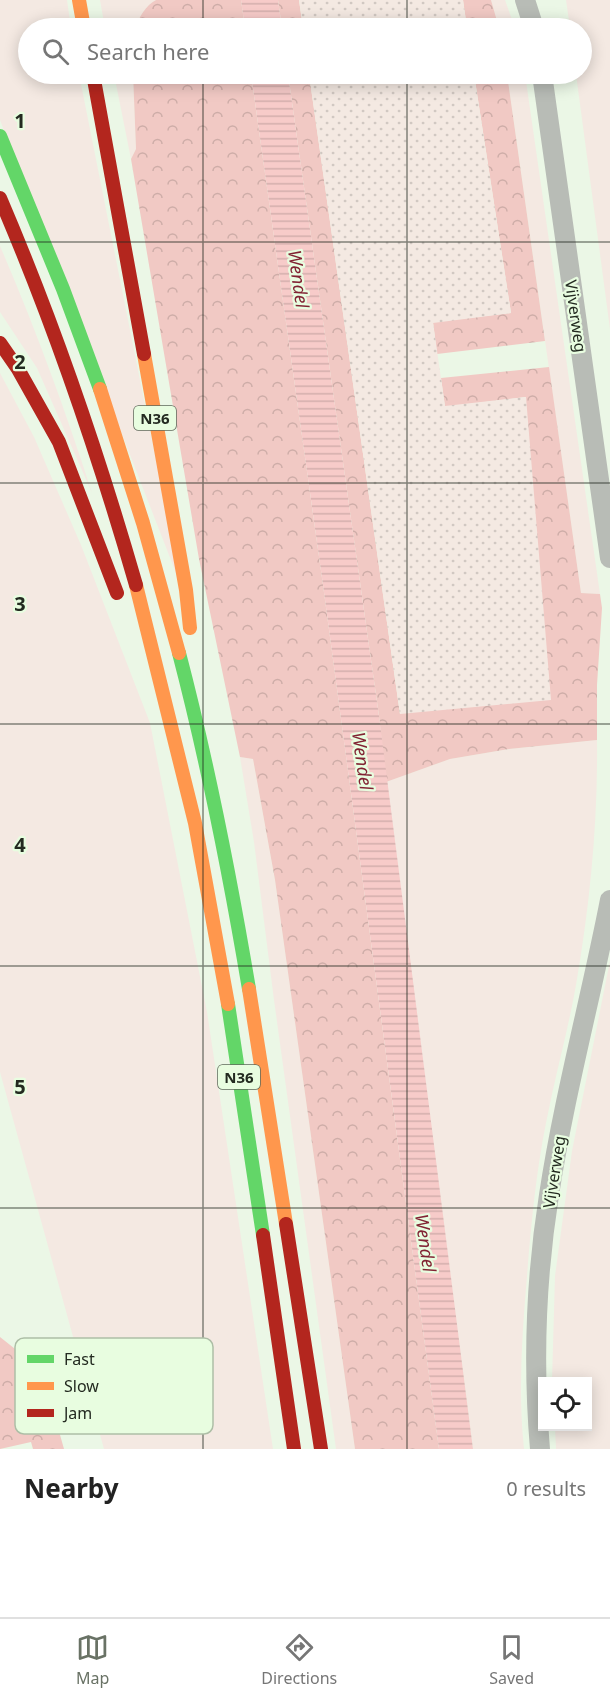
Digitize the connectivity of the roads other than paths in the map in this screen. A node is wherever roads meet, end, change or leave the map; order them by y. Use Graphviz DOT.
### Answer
graph roads {
  1 [pos="79,0"];
  2 [pos="525,0"];
  3 [pos="82,18"];
  4 [pos="531,18"];
  5 [pos="95,84"];
  6 [pos="543,84"];
  7 [pos="0,136"];
  8 [pos="0,198"];
  9 [pos="0,343"];
  10 [pos="610,558"];
  11 [pos="120,602"];
  12 [pos="139,652"];
  13 [pos="167,708"];
  14 [pos="206,764"];
  15 [pos="610,900"];
  16 [pos="294,1449"];
  17 [pos="321,1449"];
  18 [pos="540,1449"];
  1 -- 3 [label="highway"];
  2 -- 4 [label="street"];
  5 -- 14 [label="highway, N36"];
  6 -- 10 [label="street, Vijverweg"];
  7 -- 14 [label="highway, N36"];
  8 -- 13 [label="highway, N36"];
  9 -- 11 [label="highway"];
  12 -- 13 [label="highway, N36"];
  13 -- 16 [label="highway, N36"];
  14 -- 17 [label="highway, N36"];
  15 -- 18 [label="street, Vijverweg"];
}
